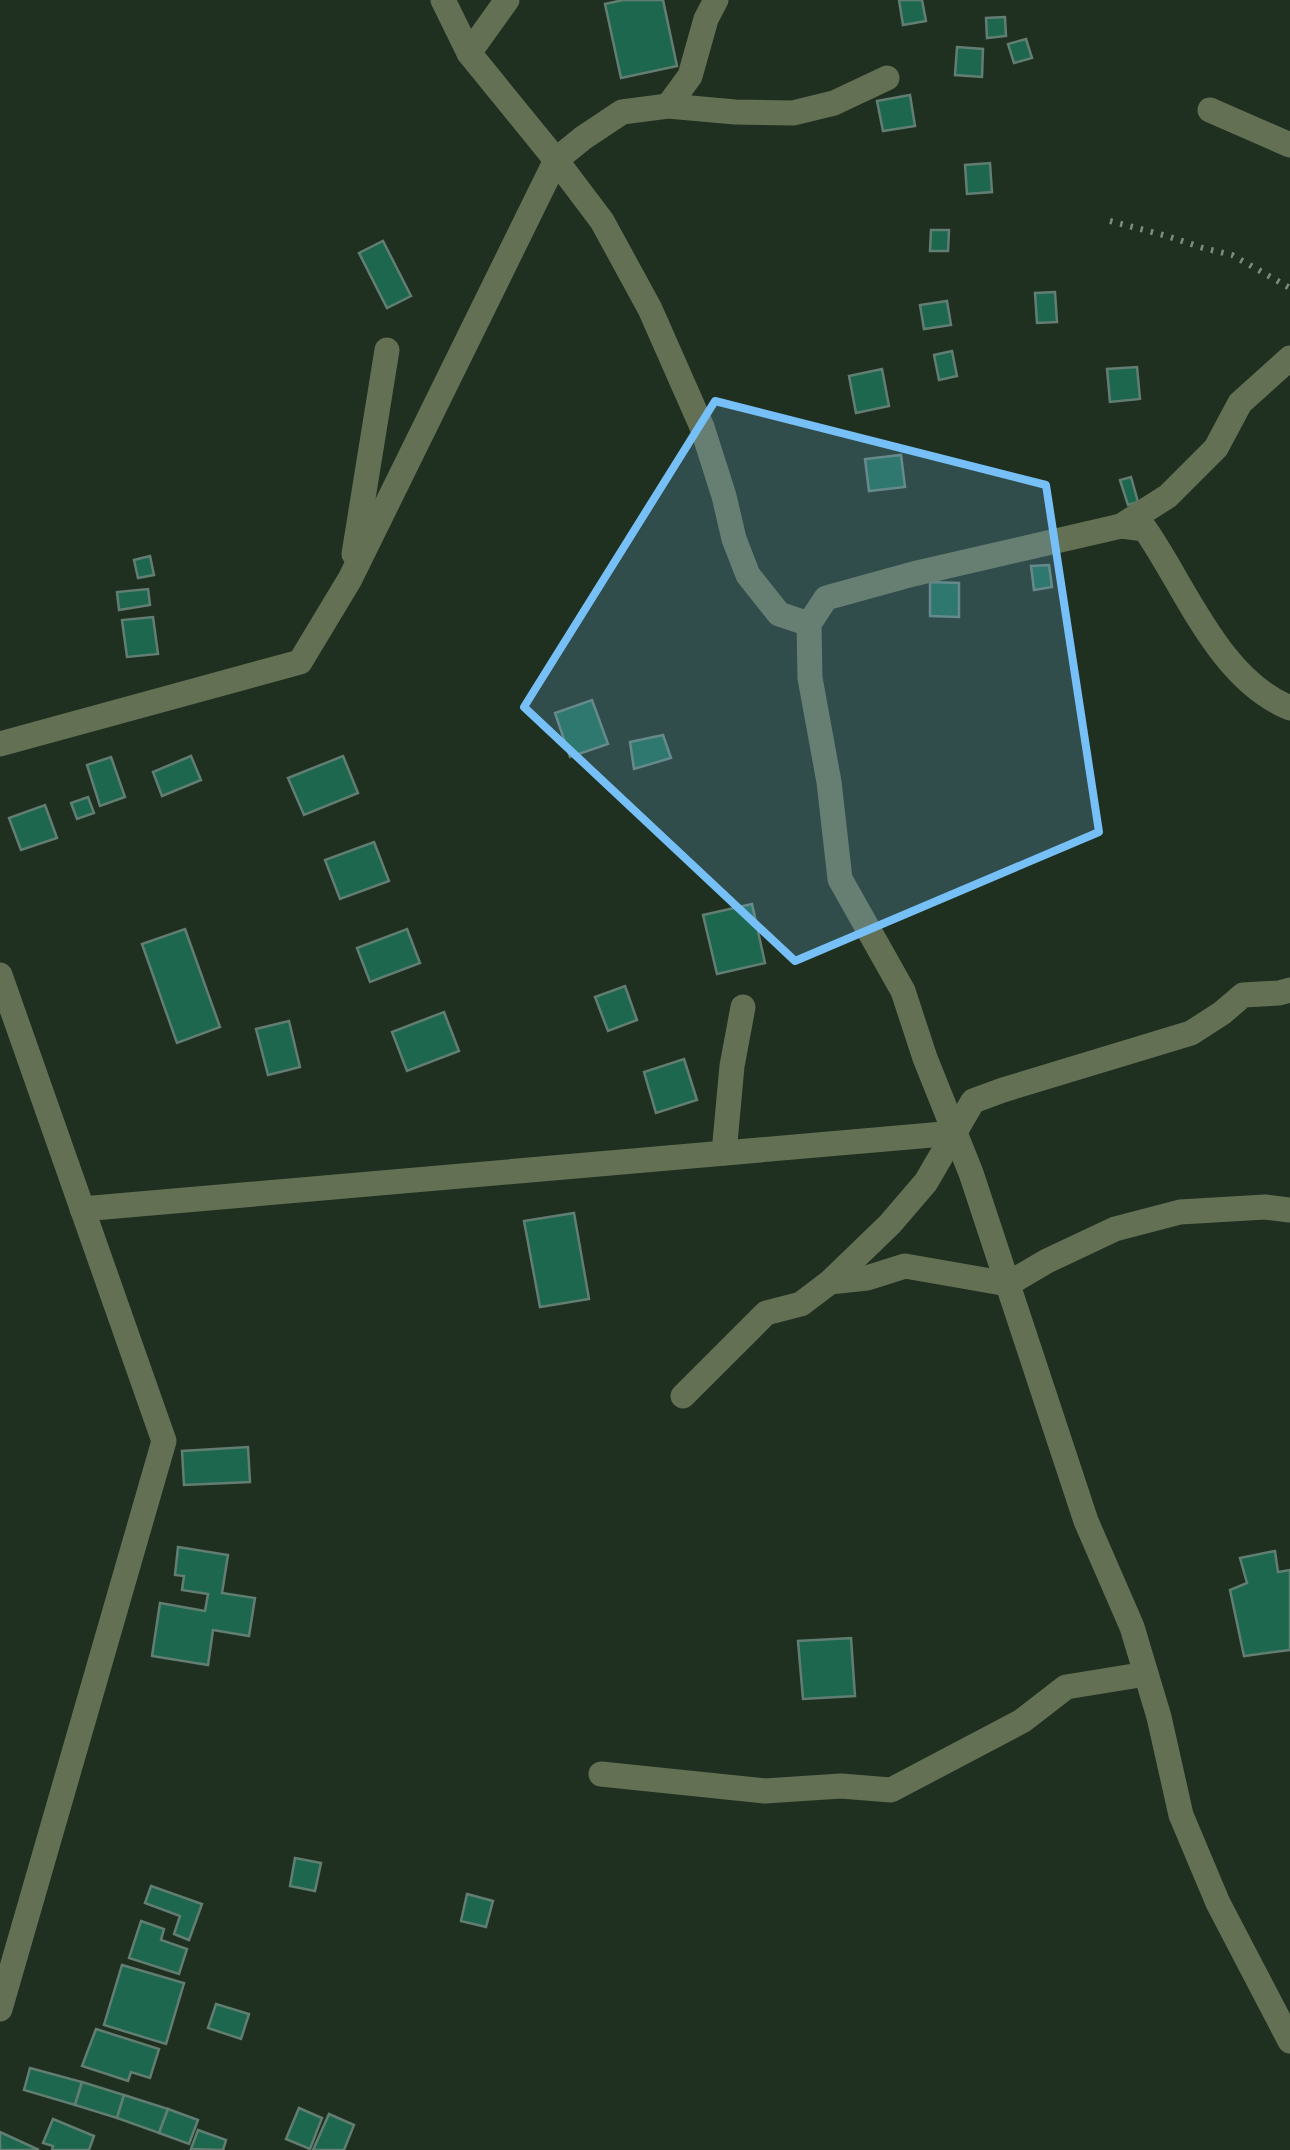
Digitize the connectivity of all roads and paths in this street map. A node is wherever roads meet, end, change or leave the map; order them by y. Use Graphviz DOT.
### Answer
graph roads {
  1 [pos="443,0"];
  2 [pos="507,0"];
  3 [pos="716,0"];
  4 [pos="469,53"];
  5 [pos="886,78"];
  6 [pos="668,106"];
  7 [pos="1210,110"];
  8 [pos="1290,145"];
  9 [pos="556,160"];
  10 [pos="1110,221"];
  11 [pos="1290,288"];
  12 [pos="386,350"];
  13 [pos="1290,358"];
  14 [pos="1121,526"];
  15 [pos="350,579"];
  16 [pos="809,624"];
  17 [pos="1290,708"];
  18 [pos="0,744"];
  19 [pos="0,976"];
  20 [pos="1290,990"];
  21 [pos="743,1006"];
  22 [pos="955,1132"];
  23 [pos="724,1153"];
  24 [pos="82,1209"];
  25 [pos="1290,1210"];
  26 [pos="830,1282"];
  27 [pos="1008,1284"];
  28 [pos="683,1396"];
  29 [pos="1146,1674"];
  30 [pos="601,1774"];
  31 [pos="7,1951"];
  32 [pos="0,2009"];
  33 [pos="1290,2041"];
  1 -- 4 [label="street"];
  2 -- 4 [label="street"];
  3 -- 6 [label="street"];
  4 -- 9 [label="street"];
  5 -- 6 [label="street"];
  6 -- 9 [label="street"];
  7 -- 8 [label="street"];
  9 -- 15 [label="street"];
  9 -- 16 [label="street"];
  10 -- 11 [label="path"];
  12 -- 15 [label="street"];
  13 -- 14 [label="street"];
  14 -- 16 [label="street"];
  14 -- 17 [label="street"];
  15 -- 18 [label="street"];
  16 -- 22 [label="street"];
  19 -- 24 [label="street"];
  20 -- 22 [label="street"];
  21 -- 23 [label="street"];
  22 -- 23 [label="street"];
  22 -- 26 [label="street"];
  22 -- 27 [label="street"];
  23 -- 24 [label="street"];
  24 -- 31 [label="street"];
  25 -- 27 [label="street"];
  26 -- 27 [label="street"];
  26 -- 28 [label="street"];
  27 -- 29 [label="street"];
  29 -- 30 [label="street"];
  29 -- 33 [label="street"];
  31 -- 32 [label="street"];
}
